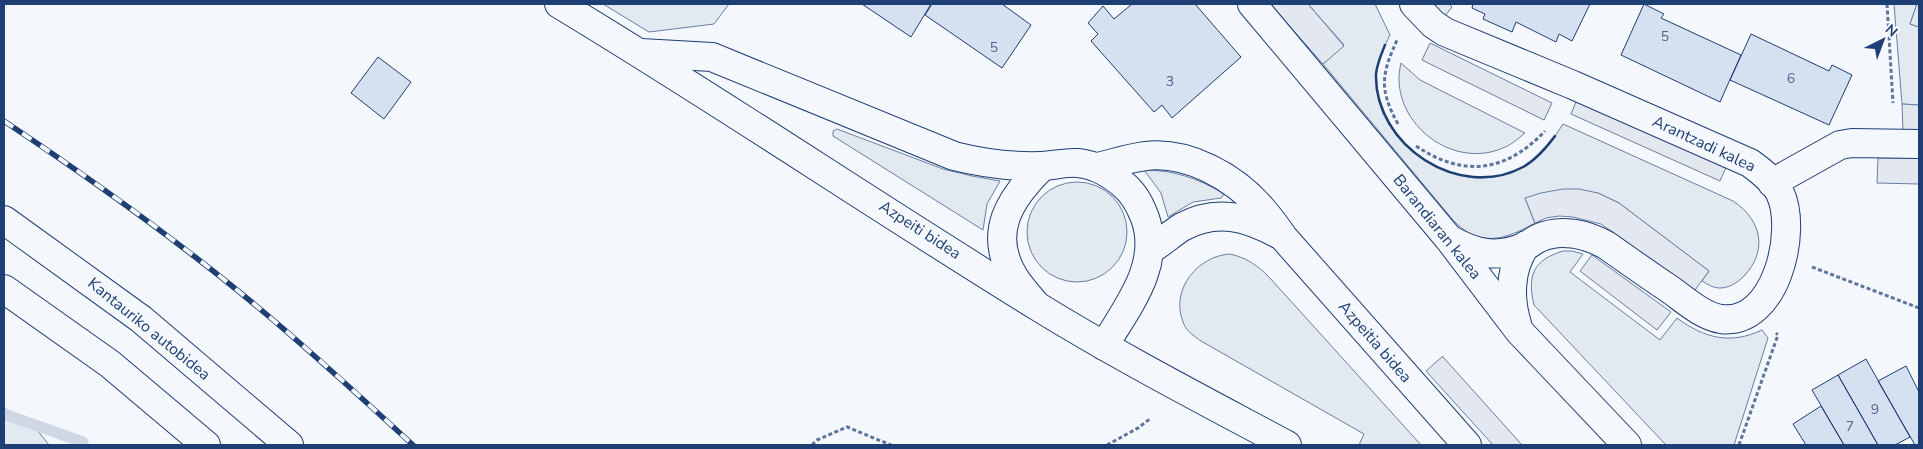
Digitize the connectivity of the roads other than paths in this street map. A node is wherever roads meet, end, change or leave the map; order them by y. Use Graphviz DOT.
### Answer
graph roads {
  1 [pos="558,4"];
  2 [pos="1252,4"];
  3 [pos="1414,4"];
  4 [pos="641,53"];
  5 [pos="1919,144"];
  6 [pos="1042,166"];
  7 [pos="1098,167"];
  8 [pos="1772,183"];
  9 [pos="4,220"];
  10 [pos="1284,238"];
  11 [pos="1449,239"];
  12 [pos="1526,246"];
  13 [pos="1150,250"];
  14 [pos="4,289"];
  15 [pos="1036,305"];
  16 [pos="1519,331"];
  17 [pos="1104,346"];
  18 [pos="206,445"];
  19 [pos="289,445"];
  20 [pos="1287,445"];
  21 [pos="1467,445"];
  22 [pos="1627,445"];
  1 -- 4 [label="main road, Azpeiti bidea"];
  2 -- 11 [label="main road, Barandiaran kalea"];
  3 -- 8 [label="main road, Arantzadi kalea"];
  4 -- 6 [label="main road"];
  4 -- 15 [label="main road, Azpeiti bidea"];
  5 -- 8 [label="main road"];
  6 -- 7 [label="main road"];
  6 -- 15 [label="main road"];
  7 -- 10 [label="main road"];
  7 -- 13 [label="main road"];
  8 -- 12 [label="main road, Arantzadi kalea"];
  9 -- 19 [label="main road, Kantauriko autobidea"];
  10 -- 13 [label="main road"];
  10 -- 21 [label="main road, Azpeitia bidea"];
  11 -- 12 [label="main road, Arantzadi kalea"];
  11 -- 16 [label="main road, Barandiaran kalea"];
  12 -- 16 [label="main road"];
  13 -- 17 [label="main road"];
  14 -- 18 [label="main road"];
  15 -- 17 [label="main road, Azpeiti bidea"];
  16 -- 22 [label="main road, Barandiaran kalea"];
  17 -- 20 [label="main road, Azpeiti bidea"];
}
